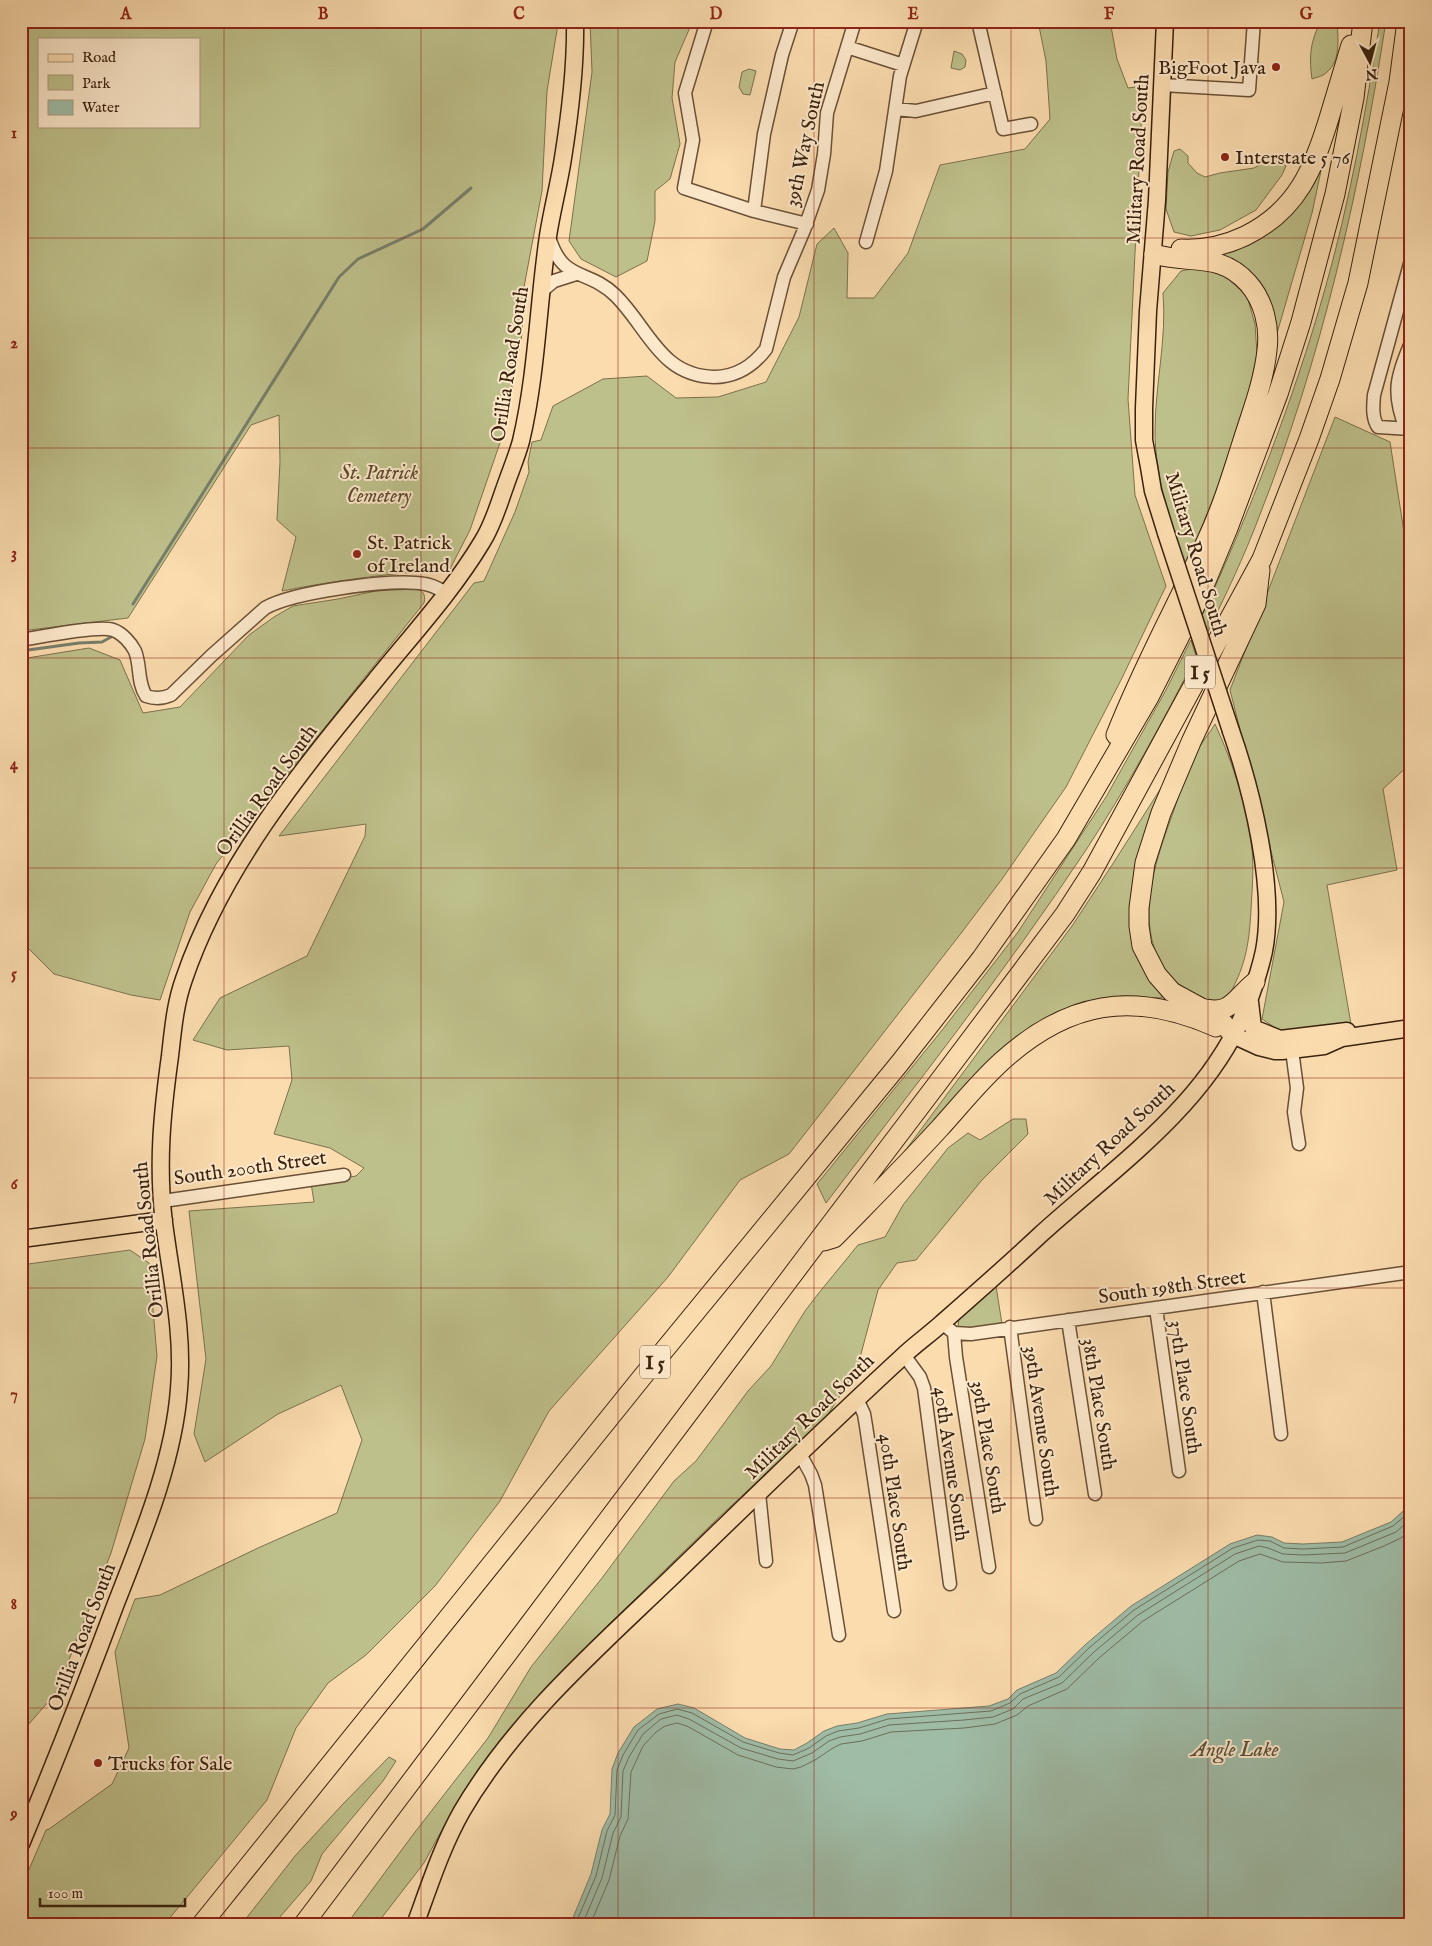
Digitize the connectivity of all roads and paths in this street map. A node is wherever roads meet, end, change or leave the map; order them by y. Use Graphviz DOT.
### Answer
graph roads {
  1 [pos="575,21"];
  2 [pos="707,21"];
  3 [pos="793,21"];
  4 [pos="855,21"];
  5 [pos="917,21"];
  6 [pos="978,21"];
  7 [pos="1165,21"];
  8 [pos="1254,21"];
  9 [pos="1358,21"];
  10 [pos="1363,21"];
  11 [pos="1407,21"];
  12 [pos="847,47"];
  13 [pos="903,65"];
  14 [pos="1162,85"];
  15 [pos="995,93"];
  16 [pos="896,108"];
  17 [pos="1031,124"];
  18 [pos="754,212"];
  19 [pos="807,224"];
  20 [pos="548,235"];
  21 [pos="866,242"];
  22 [pos="1154,254"];
  23 [pos="1411,260"];
  24 [pos="576,274"];
  25 [pos="543,290"];
  26 [pos="1411,343"];
  27 [pos="1408,429"];
  28 [pos="1262,559"];
  29 [pos="446,593"];
  30 [pos="21,640"];
  31 [pos="1094,790"];
  32 [pos="1253,990"];
  33 [pos="1206,1009"];
  34 [pos="1411,1028"];
  35 [pos="1233,1035"];
  36 [pos="1366,1035"];
  37 [pos="1292,1050"];
  38 [pos="1299,1144"];
  39 [pos="344,1175"];
  40 [pos="163,1201"];
  41 [pos="164,1220"];
  42 [pos="21,1239"];
  43 [pos="818,1240"];
  44 [pos="1411,1272"];
  45 [pos="1263,1292"];
  46 [pos="1156,1308"];
  47 [pos="1068,1320"];
  48 [pos="1010,1327"];
  49 [pos="948,1328"];
  50 [pos="904,1355"];
  51 [pos="857,1399"];
  52 [pos="1280,1434"];
  53 [pos="800,1454"];
  54 [pos="1179,1471"];
  55 [pos="758,1493"];
  56 [pos="1095,1494"];
  57 [pos="1036,1519"];
  58 [pos="766,1561"];
  59 [pos="989,1567"];
  60 [pos="950,1584"];
  61 [pos="894,1611"];
  62 [pos="839,1635"];
  63 [pos="21,1844"];
  64 [pos="201,1925"];
  65 [pos="303,1925"];
  66 [pos="415,1925"];
  1 -- 20 [label="main road, Orillia Road South"];
  2 -- 18 [label="street"];
  3 -- 18 [label="street"];
  4 -- 12 [label="street, 39th Way South"];
  5 -- 13 [label="street"];
  6 -- 15 [label="street"];
  7 -- 14 [label="main road, Military Road South"];
  8 -- 14 [label="street"];
  9 -- 22 [label="highway"];
  10 -- 31 [label="highway, I 5"];
  11 -- 28 [label="highway, I 5"];
  12 -- 13 [label="street"];
  12 -- 19 [label="street, 39th Way South"];
  13 -- 16 [label="street"];
  14 -- 22 [label="main road, Military Road South"];
  15 -- 16 [label="street"];
  15 -- 17 [label="street"];
  16 -- 21 [label="street"];
  18 -- 19 [label="street"];
  19 -- 24 [label="street, 39th Way South"];
  20 -- 24 [label="street"];
  20 -- 25 [label="main road, Orillia Road South"];
  22 -- 31 [label="highway"];
  22 -- 32 [label="main road, Military Road South, bridge"];
  23 -- 27 [label="street"];
  24 -- 25 [label="street"];
  25 -- 29 [label="main road, Orillia Road South"];
  26 -- 27 [label="street"];
  28 -- 33 [label="highway"];
  28 -- 43 [label="highway, I 5"];
  29 -- 30 [label="street"];
  29 -- 40 [label="main road, Orillia Road South"];
  31 -- 64 [label="highway, I 5"];
  32 -- 33 [label="highway"];
  32 -- 35 [label="main road, Military Road South"];
  32 -- 36 [label="main road"];
  33 -- 35 [label="highway"];
  34 -- 36 [label="main road"];
  35 -- 37 [label="main road"];
  35 -- 43 [label="highway"];
  35 -- 49 [label="main road, Military Road South"];
  36 -- 37 [label="main road"];
  37 -- 38 [label="street"];
  39 -- 40 [label="street, South 200th Street"];
  40 -- 41 [label="main road, Orillia Road South"];
  41 -- 42 [label="main road"];
  41 -- 63 [label="main road, Orillia Road South"];
  43 -- 65 [label="highway, I 5"];
  44 -- 45 [label="street, South 198th Street"];
  45 -- 46 [label="street, South 198th Street"];
  45 -- 52 [label="street"];
  46 -- 47 [label="street, South 198th Street"];
  46 -- 54 [label="street, 37th Place South"];
  47 -- 48 [label="street, South 198th Street"];
  47 -- 56 [label="street, 38th Place South"];
  48 -- 49 [label="street, South 198th Street"];
  48 -- 57 [label="street, 39th Avenue South"];
  49 -- 50 [label="main road, Military Road South"];
  49 -- 59 [label="street, 39th Place South"];
  50 -- 51 [label="main road, Military Road South"];
  50 -- 60 [label="street, 40th Avenue South"];
  51 -- 53 [label="main road, Military Road South"];
  51 -- 61 [label="street, 40th Place South"];
  53 -- 55 [label="main road, Military Road South"];
  53 -- 62 [label="street"];
  55 -- 58 [label="street"];
  55 -- 66 [label="main road, Military Road South"];
}
